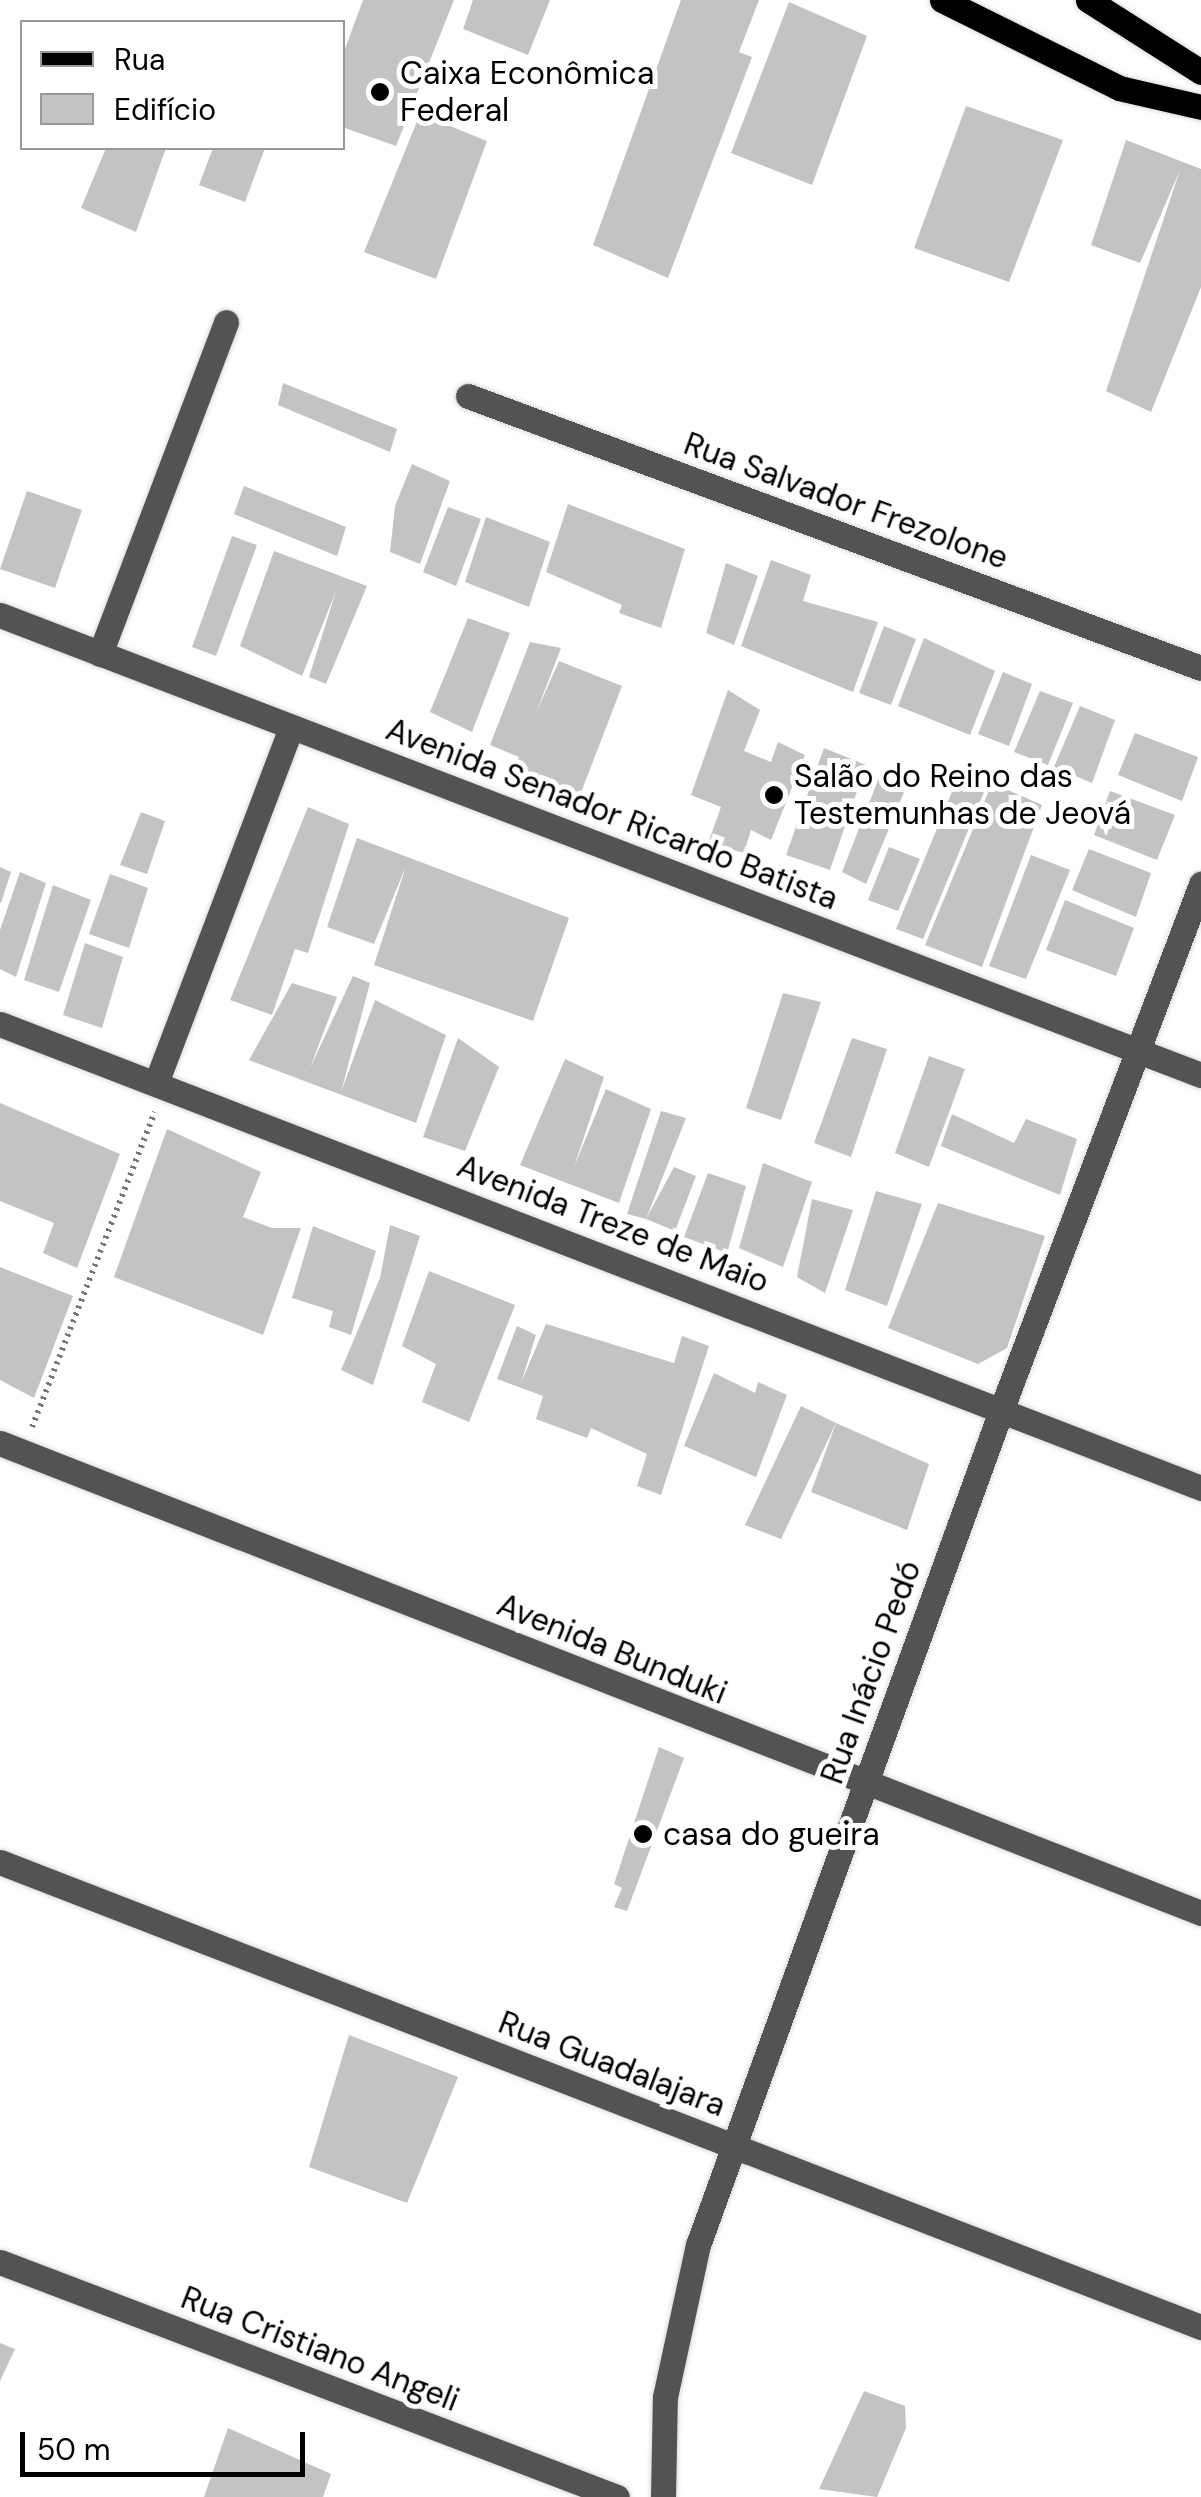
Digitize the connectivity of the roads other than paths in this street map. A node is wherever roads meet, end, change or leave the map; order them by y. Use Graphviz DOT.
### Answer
graph roads {
  1 [pos="942,0"];
  2 [pos="1088,0"];
  3 [pos="1201,72"];
  4 [pos="1201,107"];
  5 [pos="226,322"];
  6 [pos="468,396"];
  7 [pos="0,615"];
  8 [pos="100,654"];
  9 [pos="1201,668"];
  10 [pos="292,727"];
  11 [pos="1201,884"];
  12 [pos="0,1024"];
  13 [pos="1138,1050"];
  14 [pos="1201,1075"];
  15 [pos="161,1085"];
  16 [pos="1002,1408"];
  17 [pos="11,1447"];
  18 [pos="1201,1488"];
  19 [pos="864,1783"];
  20 [pos="0,1862"];
  21 [pos="1201,1913"];
  22 [pos="734,2146"];
  23 [pos="0,2262"];
  24 [pos="1201,2327"];
  25 [pos="617,2497"];
  26 [pos="664,2497"];
  1 -- 4 [label="main road"];
  2 -- 3 [label="main road"];
  5 -- 8 [label="street"];
  6 -- 9 [label="street, Rua Salvador Frezolone"];
  7 -- 8 [label="street, Avenida Senador Ricardo Batista"];
  8 -- 10 [label="street, Avenida Senador Ricardo Batista"];
  10 -- 13 [label="street, Avenida Senador Ricardo Batista"];
  10 -- 15 [label="street"];
  11 -- 13 [label="street, Rua Inácio Pedó"];
  12 -- 15 [label="street, Avenida Treze de Maio"];
  13 -- 14 [label="street, Avenida Senador Ricardo Batista"];
  13 -- 16 [label="street, Rua Inácio Pedó"];
  15 -- 16 [label="street, Avenida Treze de Maio"];
  16 -- 18 [label="street, Avenida Treze de Maio"];
  16 -- 19 [label="street, Rua Inácio Pedó"];
  17 -- 19 [label="street, Avenida Bunduki"];
  19 -- 21 [label="street, Avenida Bunduki"];
  19 -- 22 [label="street, Rua Inácio Pedó"];
  20 -- 22 [label="street, Rua Guadalajara"];
  22 -- 24 [label="street, Rua Guadalajara"];
  22 -- 26 [label="street, Rua Inácio Pedó"];
  23 -- 25 [label="street, Rua Cristiano Angeli"];
}
